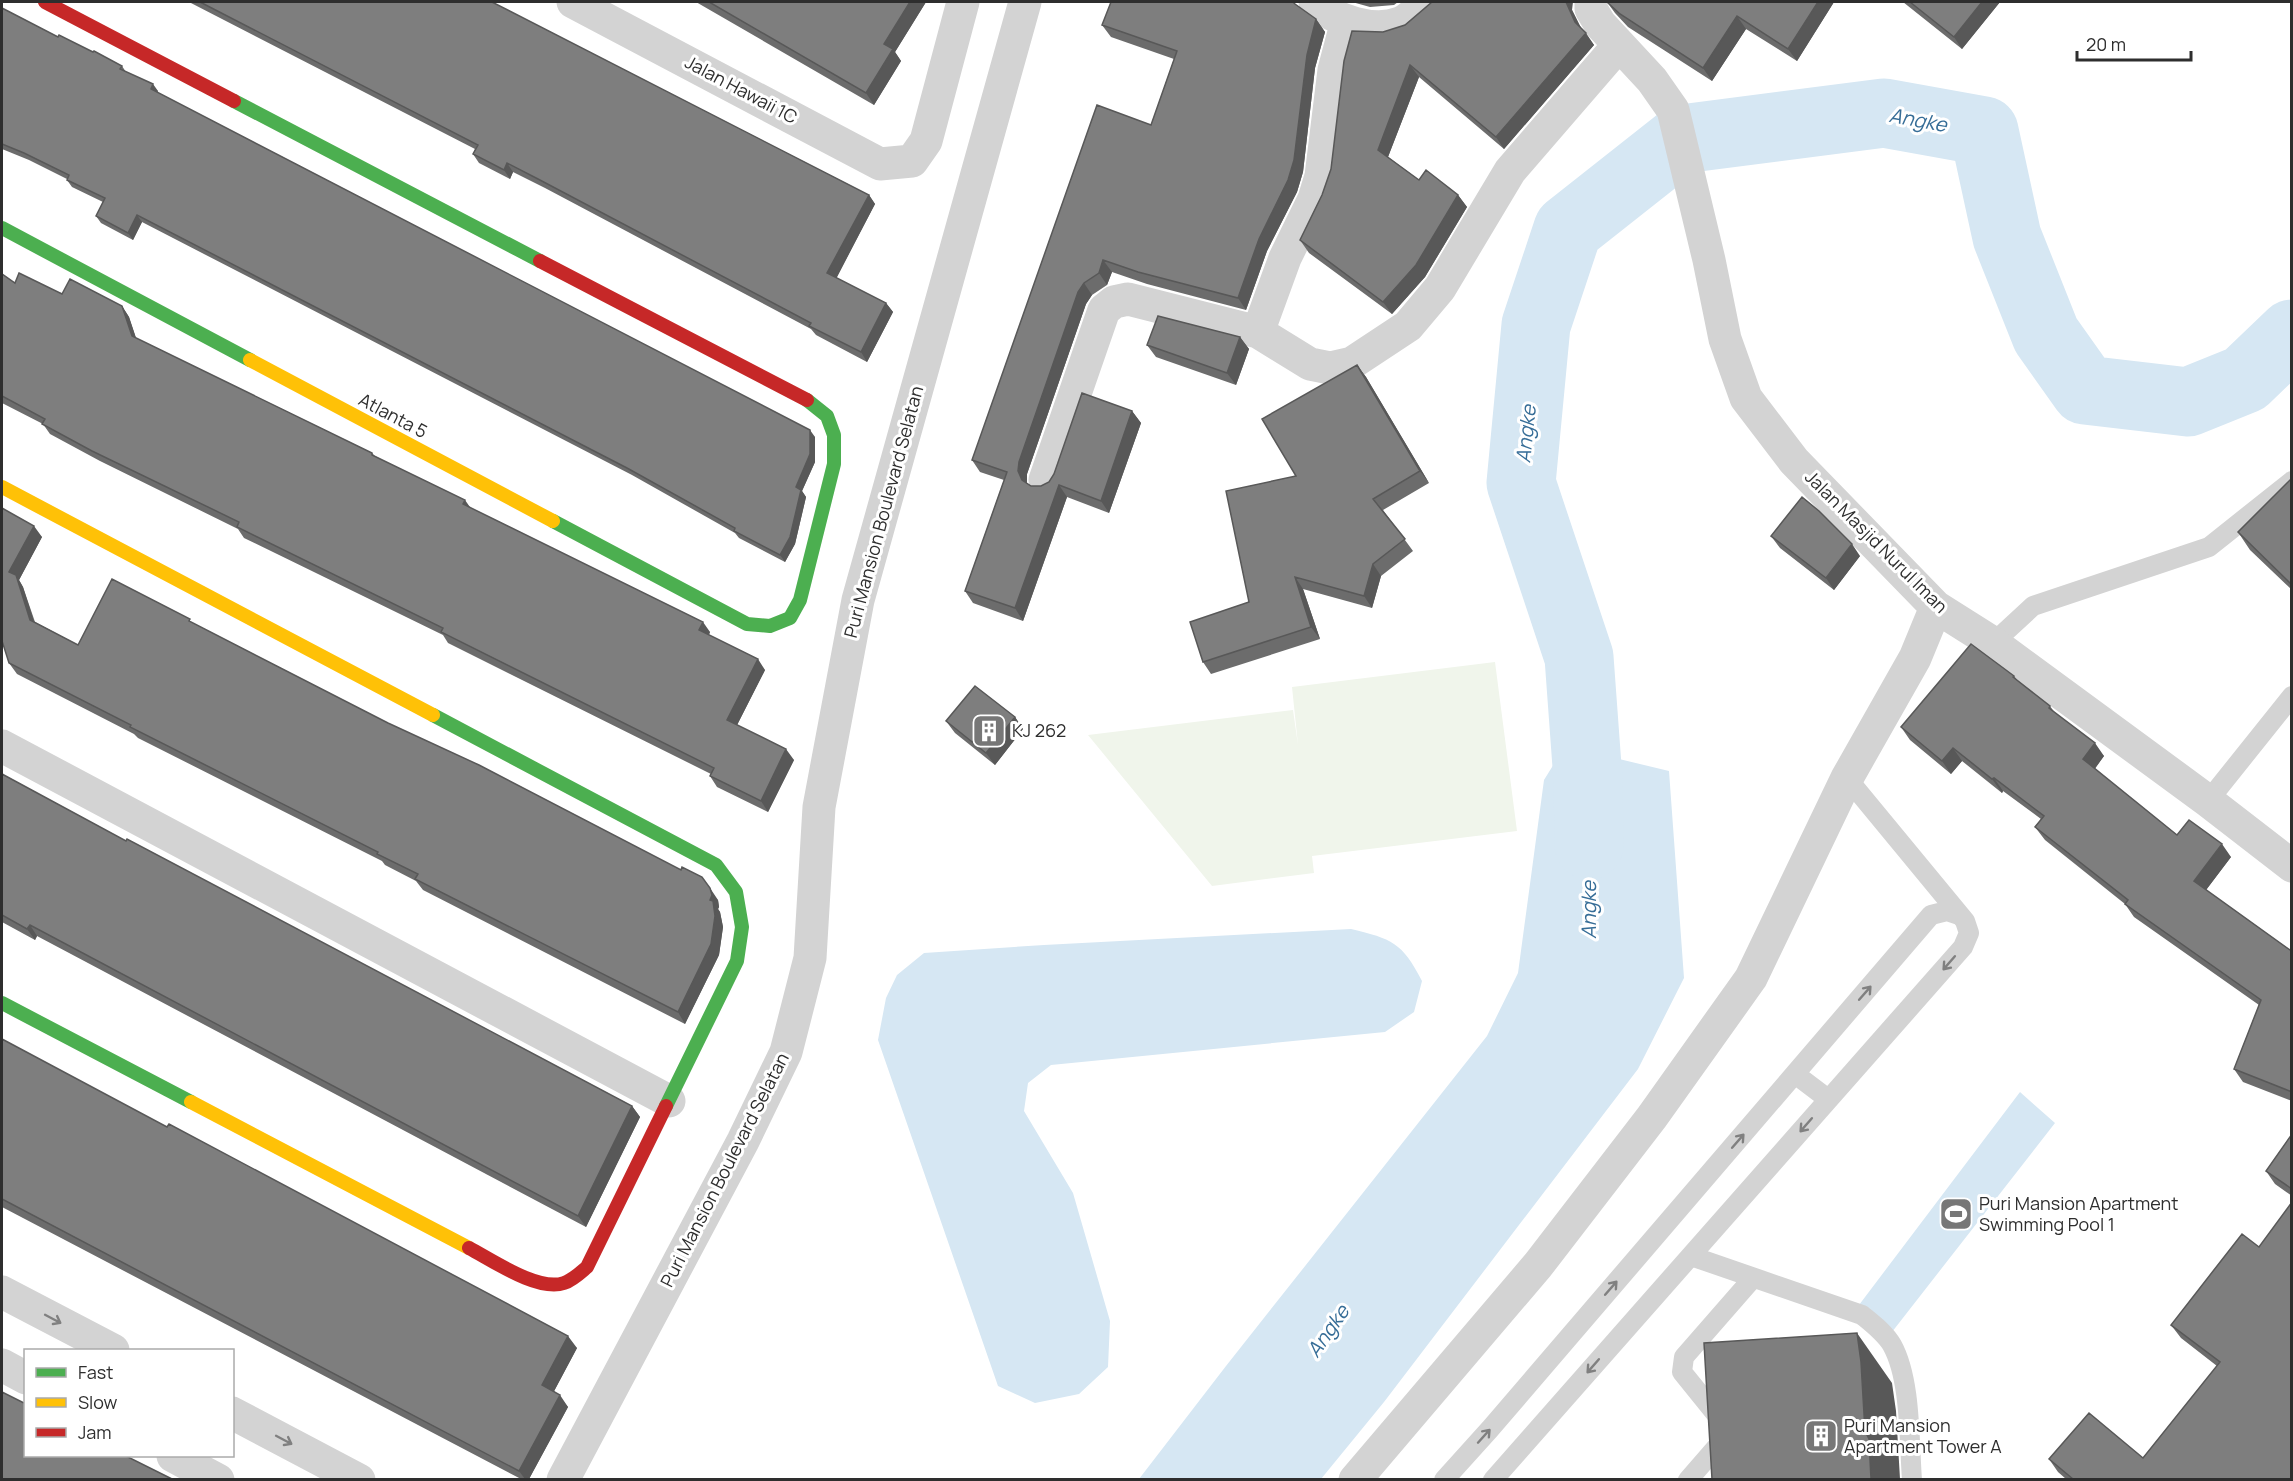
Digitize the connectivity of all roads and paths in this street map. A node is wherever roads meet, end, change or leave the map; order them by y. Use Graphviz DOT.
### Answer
graph roads {
  1 [pos="45,2"];
  2 [pos="573,2"];
  3 [pos="963,2"];
  4 [pos="1025,2"];
  5 [pos="1315,2"];
  6 [pos="1426,2"];
  7 [pos="1591,2"];
  8 [pos="1347,21"];
  9 [pos="1618,46"];
  10 [pos="2,228"];
  11 [pos="1258,332"];
  12 [pos="1045,480"];
  13 [pos="2292,481"];
  14 [pos="2,487"];
  15 [pos="1936,607"];
  16 [pos="1993,643"];
  17 [pos="2292,696"];
  18 [pos="2,746"];
  19 [pos="1847,778"];
  20 [pos="2208,801"];
  21 [pos="2292,866"];
  22 [pos="1959,915"];
  23 [pos="2,1003"];
  24 [pos="1796,1074"];
  25 [pos="1828,1100"];
  26 [pos="669,1101"];
  27 [pos="1691,1256"];
  28 [pos="1753,1278"];
  29 [pos="2,1292"];
  30 [pos="111,1349"];
  31 [pos="2,1365"];
  32 [pos="24,1377"];
  33 [pos="234,1414"];
  34 [pos="177,1457"];
  35 [pos="218,1479"];
  36 [pos="359,1479"];
  37 [pos="563,1479"];
  38 [pos="1355,1479"];
  39 [pos="1444,1479"];
  40 [pos="1493,1479"];
  41 [pos="1688,1479"];
  42 [pos="1912,1479"];
  1 -- 10 [label="street, Atlanta 5"];
  2 -- 3 [label="street, Jalan Hawaii 1C"];
  4 -- 37 [label="street, Puri Mansion Boulevard Selatan"];
  5 -- 8 [label="street"];
  6 -- 8 [label="street"];
  7 -- 9 [label="street"];
  8 -- 11 [label="street"];
  9 -- 11 [label="street"];
  9 -- 15 [label="street, Jalan Masjid Nurul Iman"];
  11 -- 12 [label="street"];
  13 -- 16 [label="lane"];
  14 -- 26 [label="street"];
  15 -- 16 [label="street, Jalan Masjid Nurul Iman"];
  15 -- 19 [label="street"];
  16 -- 20 [label="street, Jalan Masjid Nurul Iman"];
  17 -- 20 [label="lane"];
  18 -- 26 [label="street"];
  19 -- 22 [label="lane"];
  19 -- 38 [label="street"];
  20 -- 21 [label="street, Jalan Masjid Nurul Iman"];
  24 -- 22 [label="lane, one-way"];
  22 -- 25 [label="lane, one-way"];
  23 -- 26 [label="street"];
  24 -- 25 [label="lane"];
  39 -- 24 [label="lane, one-way"];
  25 -- 27 [label="lane, one-way"];
  27 -- 28 [label="lane"];
  27 -- 40 [label="lane, one-way"];
  28 -- 41 [label="lane"];
  28 -- 42 [label="lane"];
  29 -- 30 [label="street, one-way"];
  31 -- 32 [label="street"];
  33 -- 36 [label="street, one-way"];
  34 -- 35 [label="street"];
}
